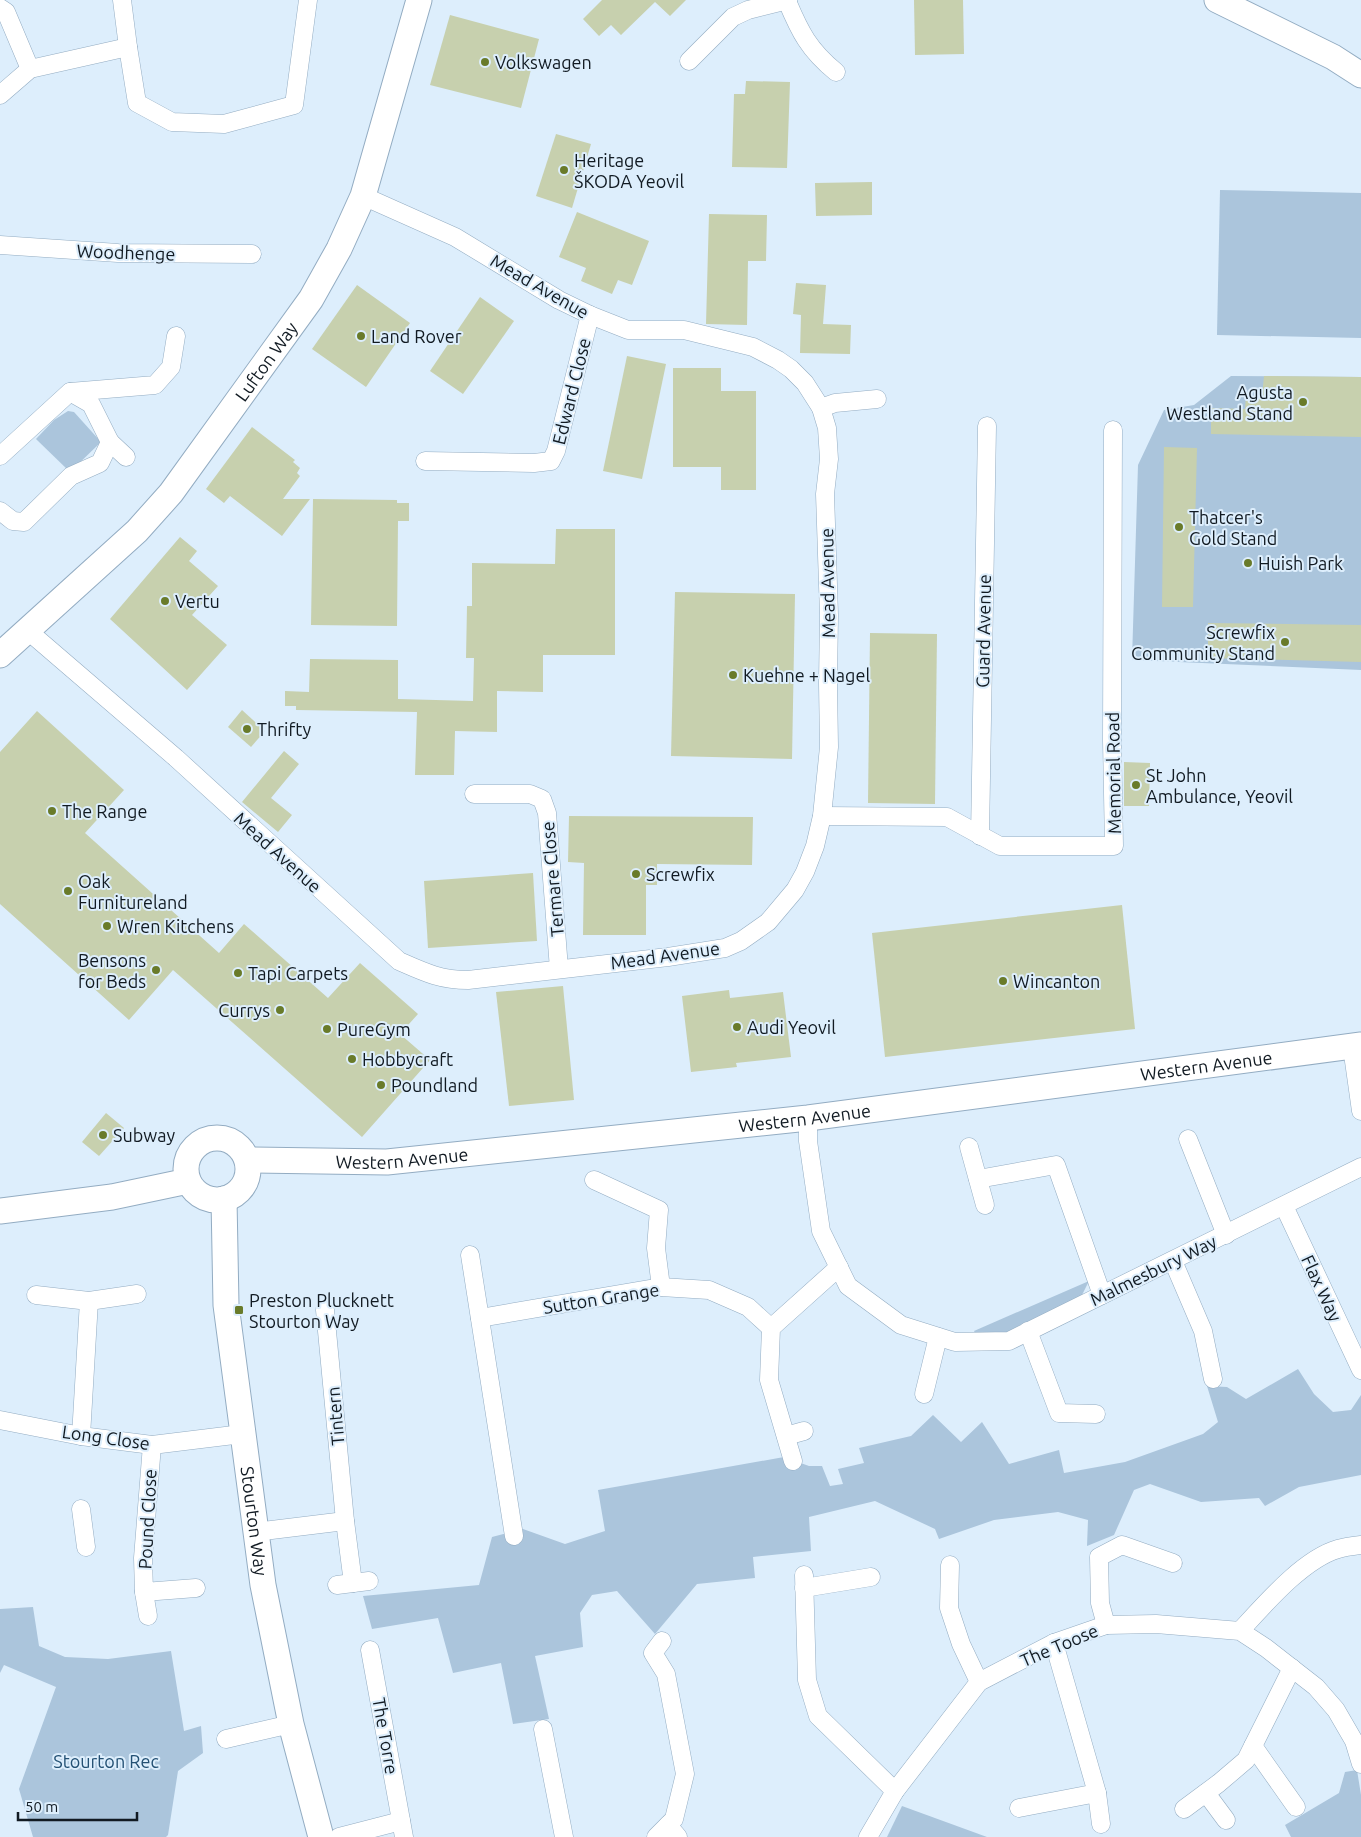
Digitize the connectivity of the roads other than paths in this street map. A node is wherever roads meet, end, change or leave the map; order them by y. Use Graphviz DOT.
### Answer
graph roads {
  1 [pos="122,0"];
  2 [pos="308,0"];
  3 [pos="418,0"];
  4 [pos="787,0"];
  5 [pos="1217,0"];
  6 [pos="745,5"];
  7 [pos="0,8"];
  8 [pos="128,47"];
  9 [pos="690,60"];
  10 [pos="30,70"];
  11 [pos="836,72"];
  12 [pos="1361,75"];
  13 [pos="0,95"];
  14 [pos="363,196"];
  15 [pos="0,244"];
  16 [pos="252,254"];
  17 [pos="590,315"];
  18 [pos="176,336"];
  19 [pos="70,392"];
  20 [pos="877,399"];
  21 [pos="821,408"];
  22 [pos="987,426"];
  23 [pos="1114,430"];
  24 [pos="110,442"];
  25 [pos="2,454"];
  26 [pos="126,457"];
  27 [pos="425,461"];
  28 [pos="0,511"];
  29 [pos="27,630"];
  30 [pos="0,655"];
  31 [pos="474,794"];
  32 [pos="822,816"];
  33 [pos="980,836"];
  34 [pos="559,969"];
  35 [pos="1356,1046"];
  36 [pos="1361,1111"];
  37 [pos="808,1118"];
  38 [pos="1188,1139"];
  39 [pos="969,1147"];
  40 [pos="247,1160"];
  41 [pos="1361,1167"];
  42 [pos="978,1179"];
  43 [pos="594,1180"];
  44 [pos="188,1181"];
  45 [pos="224,1199"];
  46 [pos="985,1205"];
  47 [pos="1284,1206"];
  48 [pos="0,1211"];
  49 [pos="1226,1234"];
  50 [pos="470,1255"];
  51 [pos="1173,1261"];
  52 [pos="839,1267"];
  53 [pos="661,1287"];
  54 [pos="137,1294"];
  55 [pos="36,1295"];
  56 [pos="1102,1295"];
  57 [pos="89,1301"];
  58 [pos="325,1310"];
  59 [pos="480,1318"];
  60 [pos="771,1328"];
  61 [pos="1028,1332"];
  62 [pos="938,1337"];
  63 [pos="1361,1370"];
  64 [pos="1213,1379"];
  65 [pos="924,1394"];
  66 [pos="1096,1414"];
  67 [pos="0,1420"];
  68 [pos="804,1431"];
  69 [pos="242,1434"];
  70 [pos="81,1436"];
  71 [pos="786,1436"];
  72 [pos="152,1445"];
  73 [pos="793,1461"];
  74 [pos="81,1509"];
  75 [pos="345,1522"];
  76 [pos="255,1532"];
  77 [pos="514,1536"];
  78 [pos="1361,1545"];
  79 [pos="86,1547"];
  80 [pos="1173,1563"];
  81 [pos="950,1565"];
  82 [pos="871,1577"];
  83 [pos="353,1583"];
  84 [pos="196,1588"];
  85 [pos="144,1592"];
  86 [pos="148,1616"];
  87 [pos="1106,1625"];
  88 [pos="1240,1631"];
  89 [pos="662,1641"];
  90 [pos="1054,1643"];
  91 [pos="373,1650"];
  92 [pos="1292,1668"];
  93 [pos="979,1682"];
  94 [pos="291,1724"];
  95 [pos="543,1729"];
  96 [pos="226,1739"];
  97 [pos="1253,1746"];
  98 [pos="1361,1764"];
  99 [pos="895,1791"];
  100 [pos="1096,1793"];
  101 [pos="1206,1793"];
  102 [pos="1296,1807"];
  103 [pos="1019,1808"];
  104 [pos="1184,1809"];
  105 [pos="1226,1820"];
  106 [pos="1101,1824"];
  107 [pos="403,1829"];
  108 [pos="667,1833"];
  109 [pos="321,1837"];
  110 [pos="338,1837"];
  111 [pos="564,1837"];
  112 [pos="868,1837"];
  1 -- 8 [label="street"];
  2 -- 8 [label="street"];
  3 -- 14 [label="street, Lufton Way"];
  4 -- 6 [label="street"];
  4 -- 11 [label="street"];
  5 -- 12 [label="street"];
  6 -- 9 [label="street"];
  7 -- 10 [label="street"];
  8 -- 10 [label="street"];
  10 -- 13 [label="street"];
  14 -- 17 [label="street, Mead Avenue"];
  14 -- 29 [label="street, Lufton Way"];
  15 -- 16 [label="street, Woodhenge"];
  17 -- 21 [label="street, Mead Avenue"];
  17 -- 27 [label="street, Edward Close"];
  18 -- 19 [label="street"];
  19 -- 24 [label="street"];
  19 -- 25 [label="street"];
  20 -- 21 [label="street"];
  21 -- 32 [label="street, Mead Avenue"];
  22 -- 33 [label="street, Guard Avenue"];
  23 -- 33 [label="street, Memorial Road"];
  24 -- 26 [label="street"];
  24 -- 28 [label="street"];
  29 -- 30 [label="street, Lufton Way"];
  29 -- 34 [label="street, Mead Avenue"];
  31 -- 34 [label="street, Termare Close"];
  32 -- 33 [label="street, Memorial Road"];
  32 -- 34 [label="street, Mead Avenue"];
  35 -- 36 [label="street"];
  35 -- 37 [label="street, Western Avenue"];
  37 -- 40 [label="street, Western Avenue"];
  37 -- 52 [label="street, Malmesbury Way"];
  38 -- 49 [label="street"];
  39 -- 42 [label="street"];
  40 -- 44 [label="street"];
  40 -- 45 [label="street"];
  41 -- 47 [label="street, Malmesbury Way"];
  42 -- 46 [label="street"];
  42 -- 56 [label="street"];
  43 -- 53 [label="street"];
  44 -- 45 [label="street"];
  44 -- 48 [label="street"];
  45 -- 69 [label="street, Stourton Way"];
  47 -- 49 [label="street, Malmesbury Way"];
  47 -- 63 [label="street, Flax Way"];
  49 -- 51 [label="street, Malmesbury Way"];
  50 -- 59 [label="street"];
  51 -- 56 [label="street, Malmesbury Way"];
  51 -- 64 [label="street"];
  52 -- 60 [label="street"];
  52 -- 62 [label="street, Malmesbury Way"];
  53 -- 59 [label="street, Sutton Grange"];
  53 -- 60 [label="street, Sutton Grange"];
  54 -- 57 [label="street"];
  55 -- 57 [label="street"];
  56 -- 61 [label="street, Malmesbury Way"];
  57 -- 70 [label="street"];
  58 -- 75 [label="street, Tintern"];
  59 -- 77 [label="street"];
  60 -- 71 [label="street"];
  61 -- 62 [label="street, Malmesbury Way"];
  61 -- 66 [label="street"];
  62 -- 65 [label="street"];
  67 -- 70 [label="street, Long Close"];
  68 -- 71 [label="street"];
  69 -- 72 [label="street, Long Close"];
  69 -- 76 [label="street, Stourton Way"];
  70 -- 72 [label="street, Long Close"];
  71 -- 73 [label="street"];
  72 -- 85 [label="street, Pound Close"];
  74 -- 79 [label="street"];
  75 -- 76 [label="street"];
  75 -- 83 [label="street, Tintern"];
  76 -- 94 [label="street, Stourton Way"];
  78 -- 88 [label="street"];
  80 -- 87 [label="street"];
  81 -- 93 [label="street"];
  82 -- 99 [label="street"];
  84 -- 85 [label="street, Pound Close"];
  85 -- 86 [label="street, Pound Close"];
  87 -- 88 [label="street, The Toose"];
  87 -- 90 [label="street, The Toose"];
  88 -- 92 [label="street, The Toose"];
  89 -- 108 [label="street"];
  90 -- 93 [label="street, The Toose"];
  90 -- 100 [label="street"];
  91 -- 107 [label="street, The Torre"];
  92 -- 97 [label="street"];
  92 -- 98 [label="street, The Toose"];
  93 -- 99 [label="street, The Toose"];
  94 -- 96 [label="street"];
  94 -- 109 [label="street, Stourton Way"];
  95 -- 111 [label="street"];
  97 -- 101 [label="street"];
  97 -- 102 [label="street"];
  99 -- 112 [label="street, The Toose"];
  100 -- 103 [label="street"];
  100 -- 106 [label="street"];
  101 -- 104 [label="street"];
  101 -- 105 [label="street"];
  107 -- 110 [label="street, The Torre"];
}
